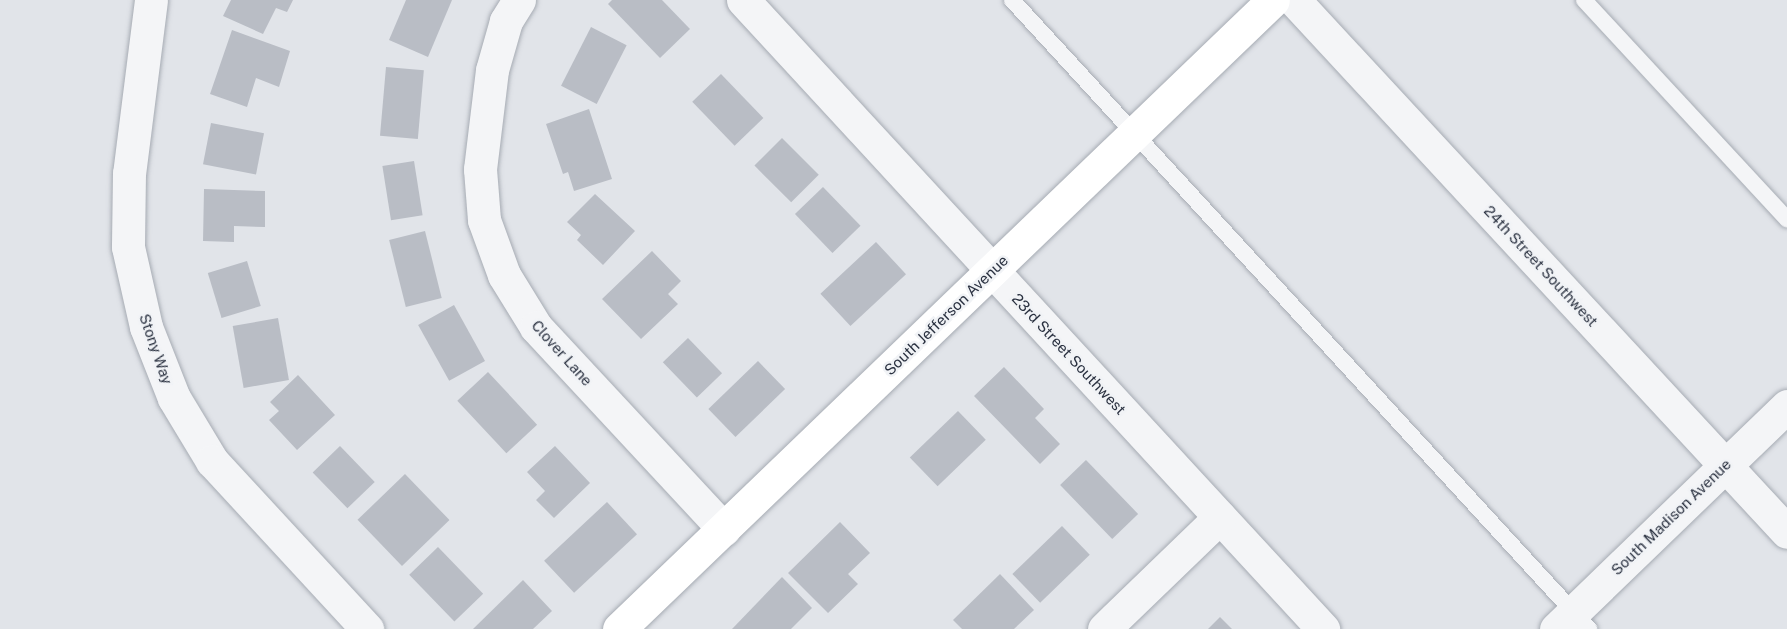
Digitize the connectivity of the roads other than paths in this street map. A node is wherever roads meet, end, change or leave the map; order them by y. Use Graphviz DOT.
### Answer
graph roads {
  1 [pos="151,0"];
  2 [pos="519,0"];
  3 [pos="742,0"];
  4 [pos="1012,0"];
  5 [pos="1273,0"];
  6 [pos="1294,0"];
  7 [pos="1584,0"];
  8 [pos="1134,134"];
  9 [pos="1787,219"];
  10 [pos="992,271"];
  11 [pos="1787,406"];
  12 [pos="1725,465"];
  13 [pos="1220,517"];
  14 [pos="724,529"];
  15 [pos="1787,532"];
  16 [pos="1572,623"];
  17 [pos="367,629"];
  18 [pos="619,629"];
  19 [pos="1104,629"];
  20 [pos="1323,629"];
  1 -- 17 [label="street, Stony Way"];
  2 -- 14 [label="street, Clover Lane"];
  3 -- 10 [label="street, 23rd Street Southwest"];
  4 -- 8 [label="lane"];
  5 -- 8 [label="street, South Jefferson Avenue"];
  6 -- 12 [label="street, 24th Street Southwest"];
  7 -- 9 [label="lane"];
  8 -- 10 [label="street, South Jefferson Avenue"];
  8 -- 16 [label="lane"];
  10 -- 13 [label="street, 23rd Street Southwest"];
  10 -- 14 [label="street, South Jefferson Avenue"];
  11 -- 12 [label="street, South Madison Avenue"];
  12 -- 15 [label="street, 24th Street Southwest"];
  12 -- 16 [label="street, South Madison Avenue"];
  13 -- 19 [label="street"];
  13 -- 20 [label="street, 23rd Street Southwest"];
  14 -- 18 [label="street, South Jefferson Avenue"];
}
